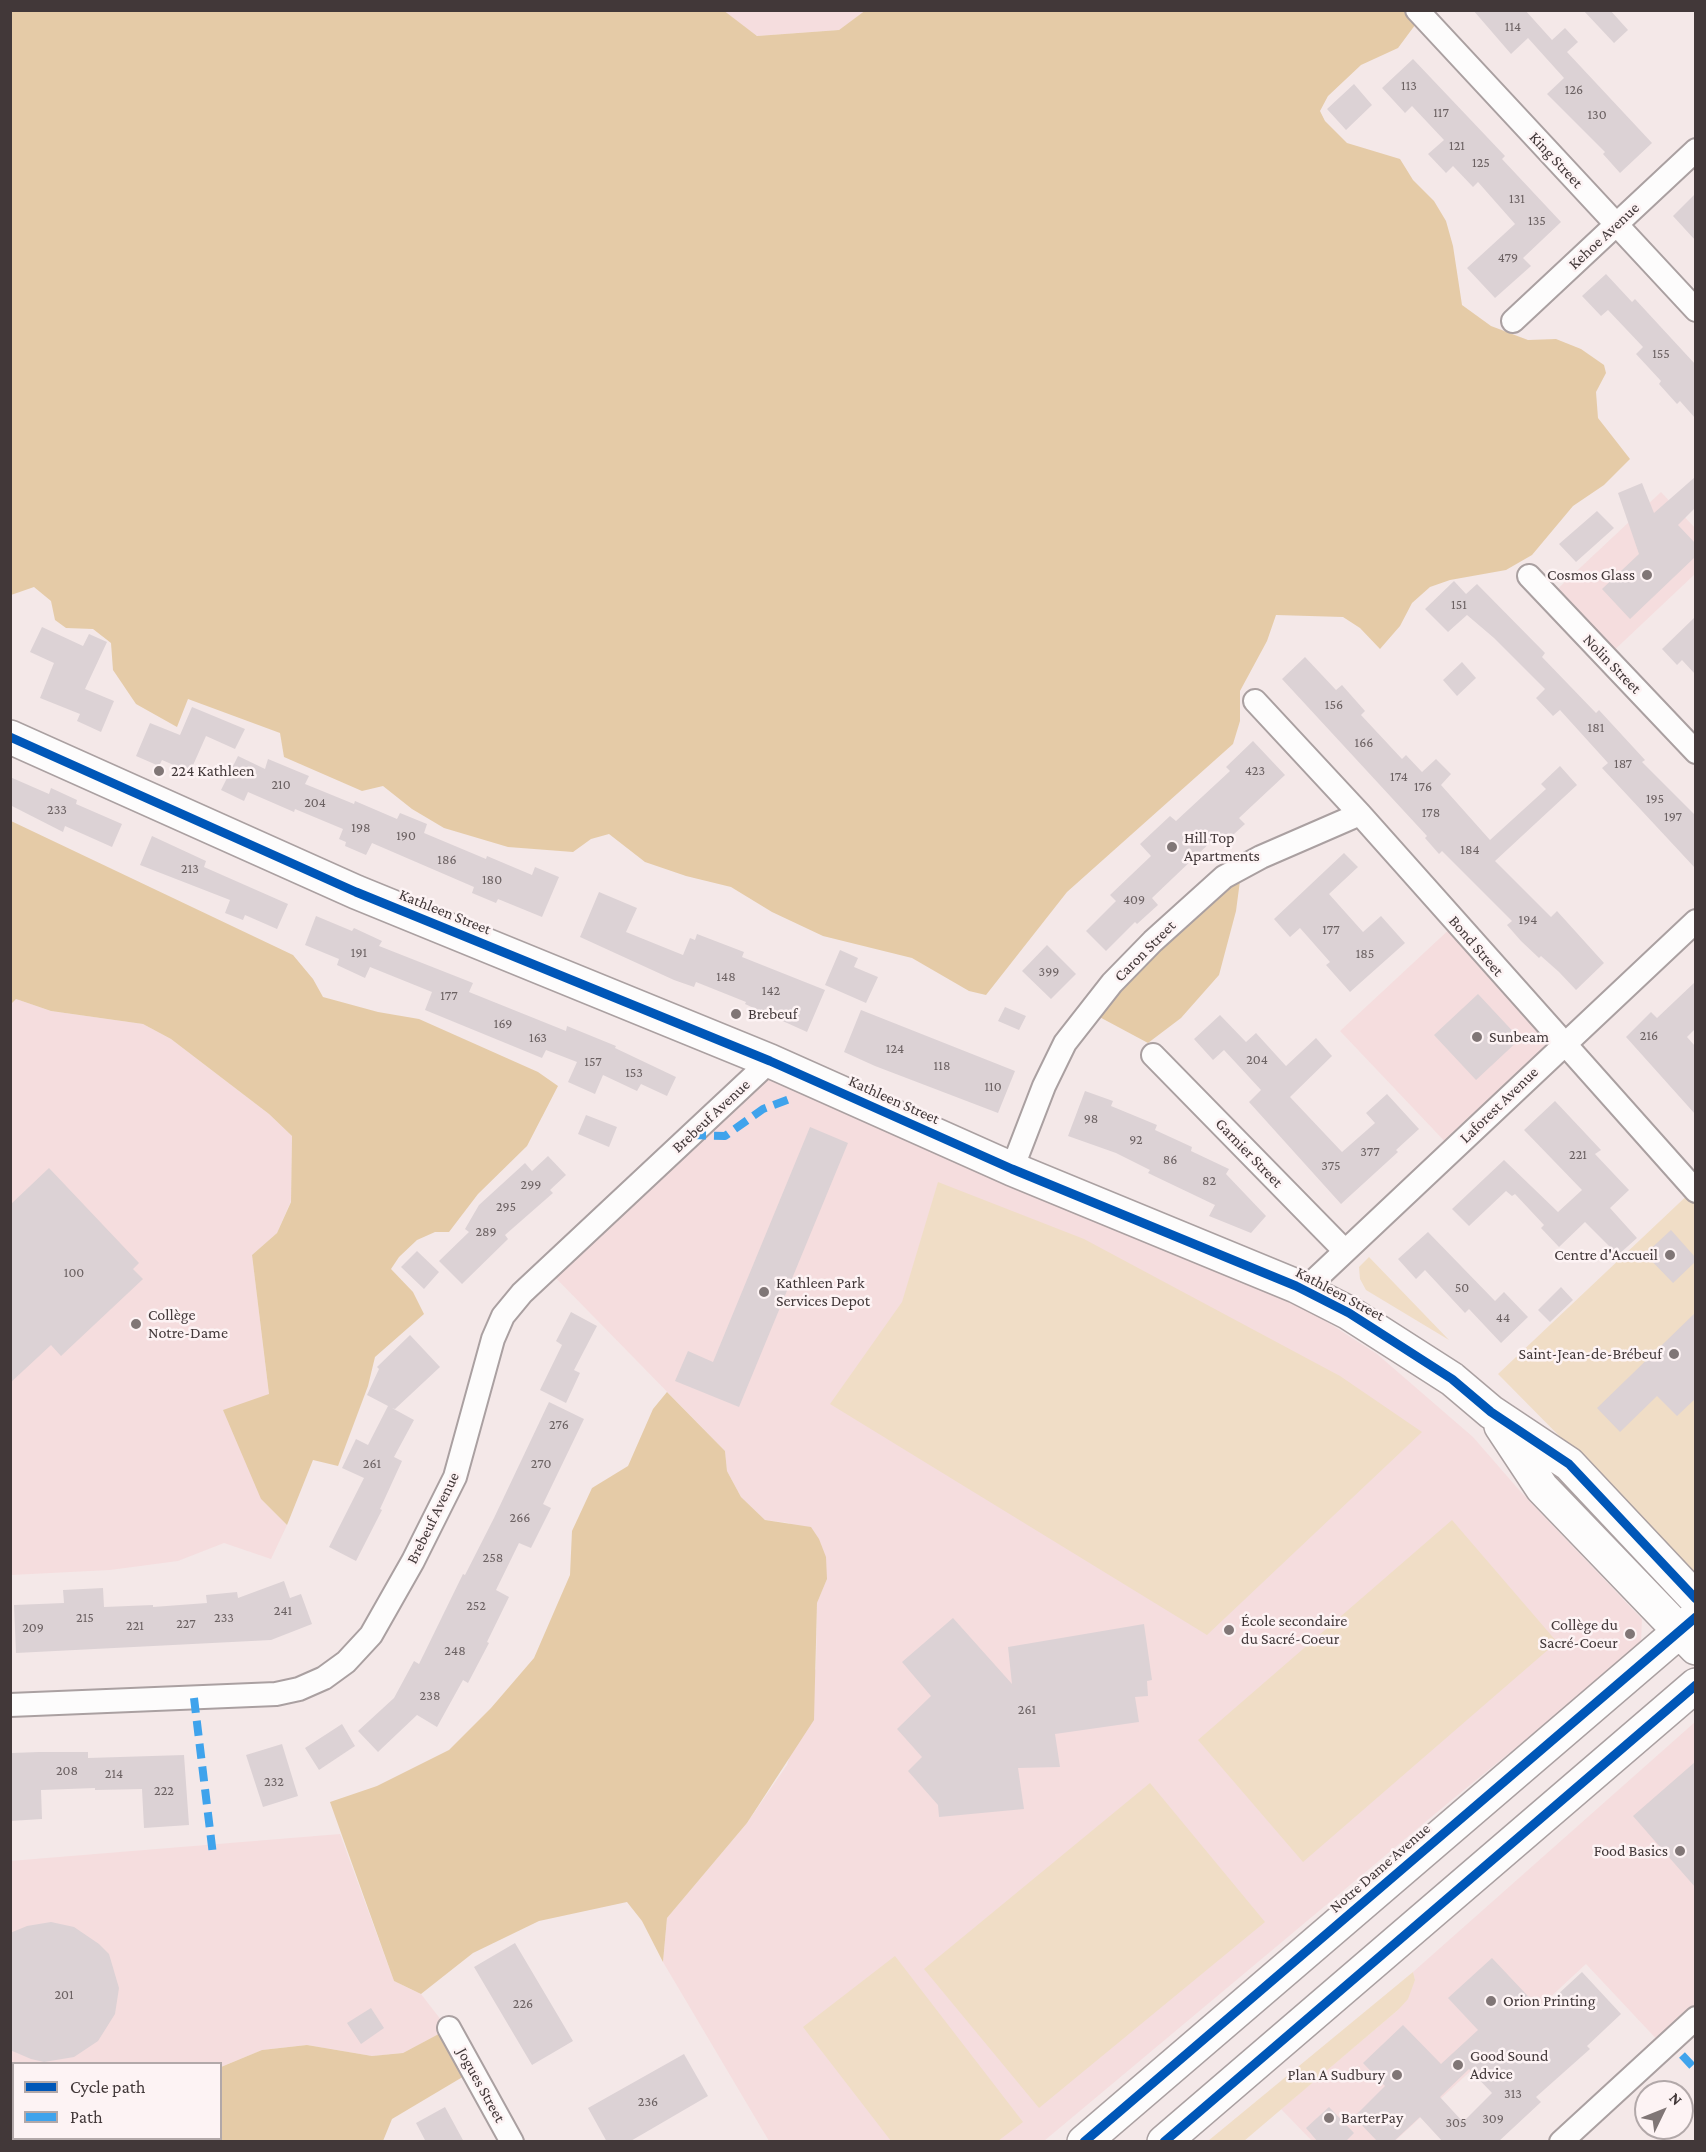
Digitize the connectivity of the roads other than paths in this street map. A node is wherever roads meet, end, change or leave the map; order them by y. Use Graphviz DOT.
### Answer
graph roads {
  1 [pos="1417,10"];
  2 [pos="1695,150"];
  3 [pos="1617,225"];
  4 [pos="1695,310"];
  5 [pos="1513,321"];
  6 [pos="1529,576"];
  7 [pos="1256,701"];
  8 [pos="10,737"];
  9 [pos="1695,752"];
  10 [pos="1360,814"];
  11 [pos="1695,921"];
  12 [pos="1563,1045"];
  13 [pos="1153,1055"];
  14 [pos="770,1061"];
  15 [pos="1012,1168"];
  16 [pos="1695,1191"];
  17 [pos="1345,1251"];
  18 [pos="1304,1290"];
  19 [pos="1491,1412"];
  20 [pos="1695,1599"];
  21 [pos="1690,1632"];
  22 [pos="1695,1685"];
  23 [pos="10,1705"];
  24 [pos="1695,2018"];
  25 [pos="450,2028"];
  26 [pos="512,2142"];
  27 [pos="1084,2142"];
  28 [pos="1164,2142"];
  29 [pos="1561,2142"];
  1 -- 3 [label="street, King Street"];
  2 -- 3 [label="street, Kehoe Avenue"];
  3 -- 4 [label="street, King Street"];
  3 -- 5 [label="street, Kehoe Avenue"];
  6 -- 9 [label="street, Nolin Street"];
  7 -- 10 [label="street, Bond Street"];
  8 -- 14 [label="street, Kathleen Street"];
  10 -- 12 [label="street, Bond Street"];
  10 -- 15 [label="street, Caron Street"];
  11 -- 12 [label="street, Laforest Avenue"];
  12 -- 16 [label="street, Bond Street"];
  12 -- 17 [label="street, Laforest Avenue"];
  13 -- 17 [label="street, Garnier Street"];
  14 -- 15 [label="street, Kathleen Street"];
  14 -- 23 [label="street, Brebeuf Avenue"];
  15 -- 18 [label="street, Kathleen Street"];
  17 -- 18 [label="street, Laforest Avenue"];
  18 -- 19 [label="street, Kathleen Street"];
  19 -- 20 [label="street, Kathleen Street"];
  19 -- 21 [label="street, Kathleen Street"];
  21 -- 27 [label="street, Notre Dame Avenue"];
  22 -- 28 [label="street"];
  24 -- 29 [label="street"];
  25 -- 26 [label="street, Jogues Street"];
}
